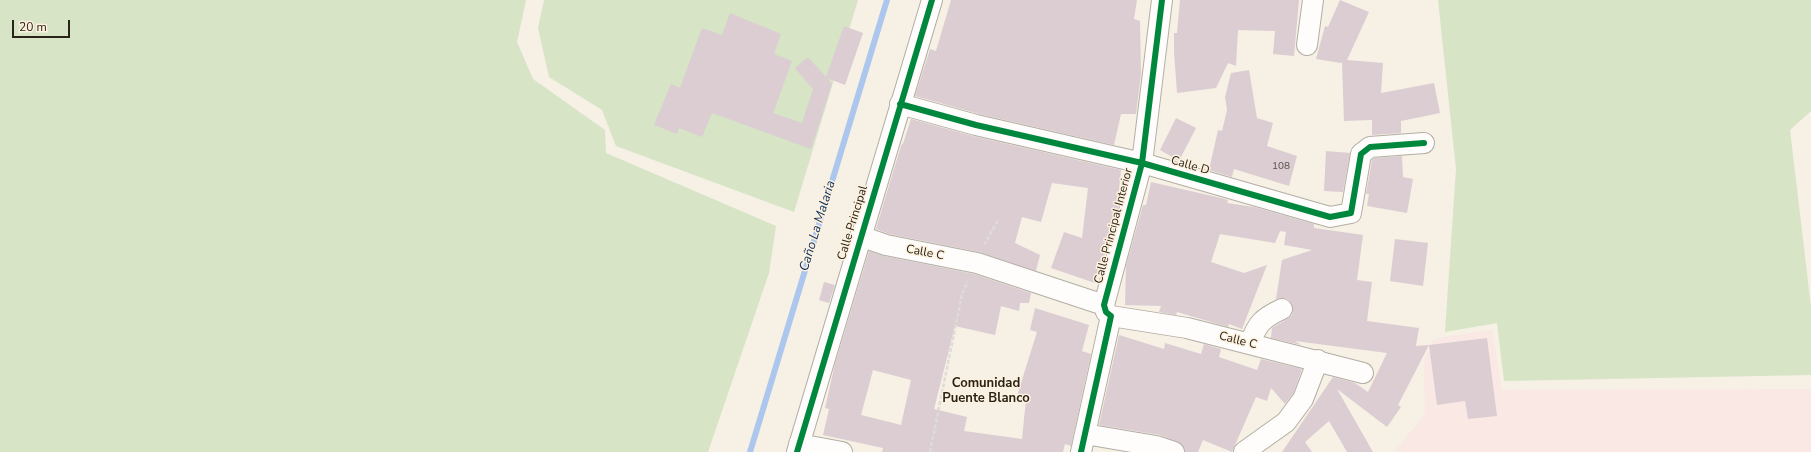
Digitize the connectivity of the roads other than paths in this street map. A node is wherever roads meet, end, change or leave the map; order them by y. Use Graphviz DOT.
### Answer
graph roads {
  1 [pos="932,0"];
  2 [pos="1162,0"];
  3 [pos="1313,0"];
  4 [pos="1307,45"];
  5 [pos="900,104"];
  6 [pos="1424,143"];
  7 [pos="1142,163"];
  8 [pos="860,236"];
  9 [pos="1282,308"];
  10 [pos="1107,310"];
  11 [pos="1250,344"];
  12 [pos="1318,360"];
  13 [pos="1363,373"];
  14 [pos="1083,443"];
  15 [pos="798,448"];
  16 [pos="842,452"];
  17 [pos="1174,452"];
  18 [pos="1244,452"];
  1 -- 5 [label="street, Calle Principal"];
  2 -- 7 [label="street, Calle Principal Interior"];
  3 -- 4 [label="street"];
  5 -- 7 [label="street, Calle D"];
  5 -- 8 [label="street, Calle Principal"];
  6 -- 7 [label="street, Calle D"];
  7 -- 10 [label="street, Calle Principal Interior"];
  8 -- 10 [label="street, Calle C"];
  8 -- 15 [label="street, Calle Principal"];
  9 -- 11 [label="street"];
  10 -- 11 [label="street, Calle C"];
  10 -- 14 [label="street, Calle Principal Interior"];
  11 -- 12 [label="street, Calle C"];
  12 -- 13 [label="street, Calle C"];
  12 -- 18 [label="street"];
  14 -- 17 [label="street"];
  15 -- 16 [label="street"];
}
